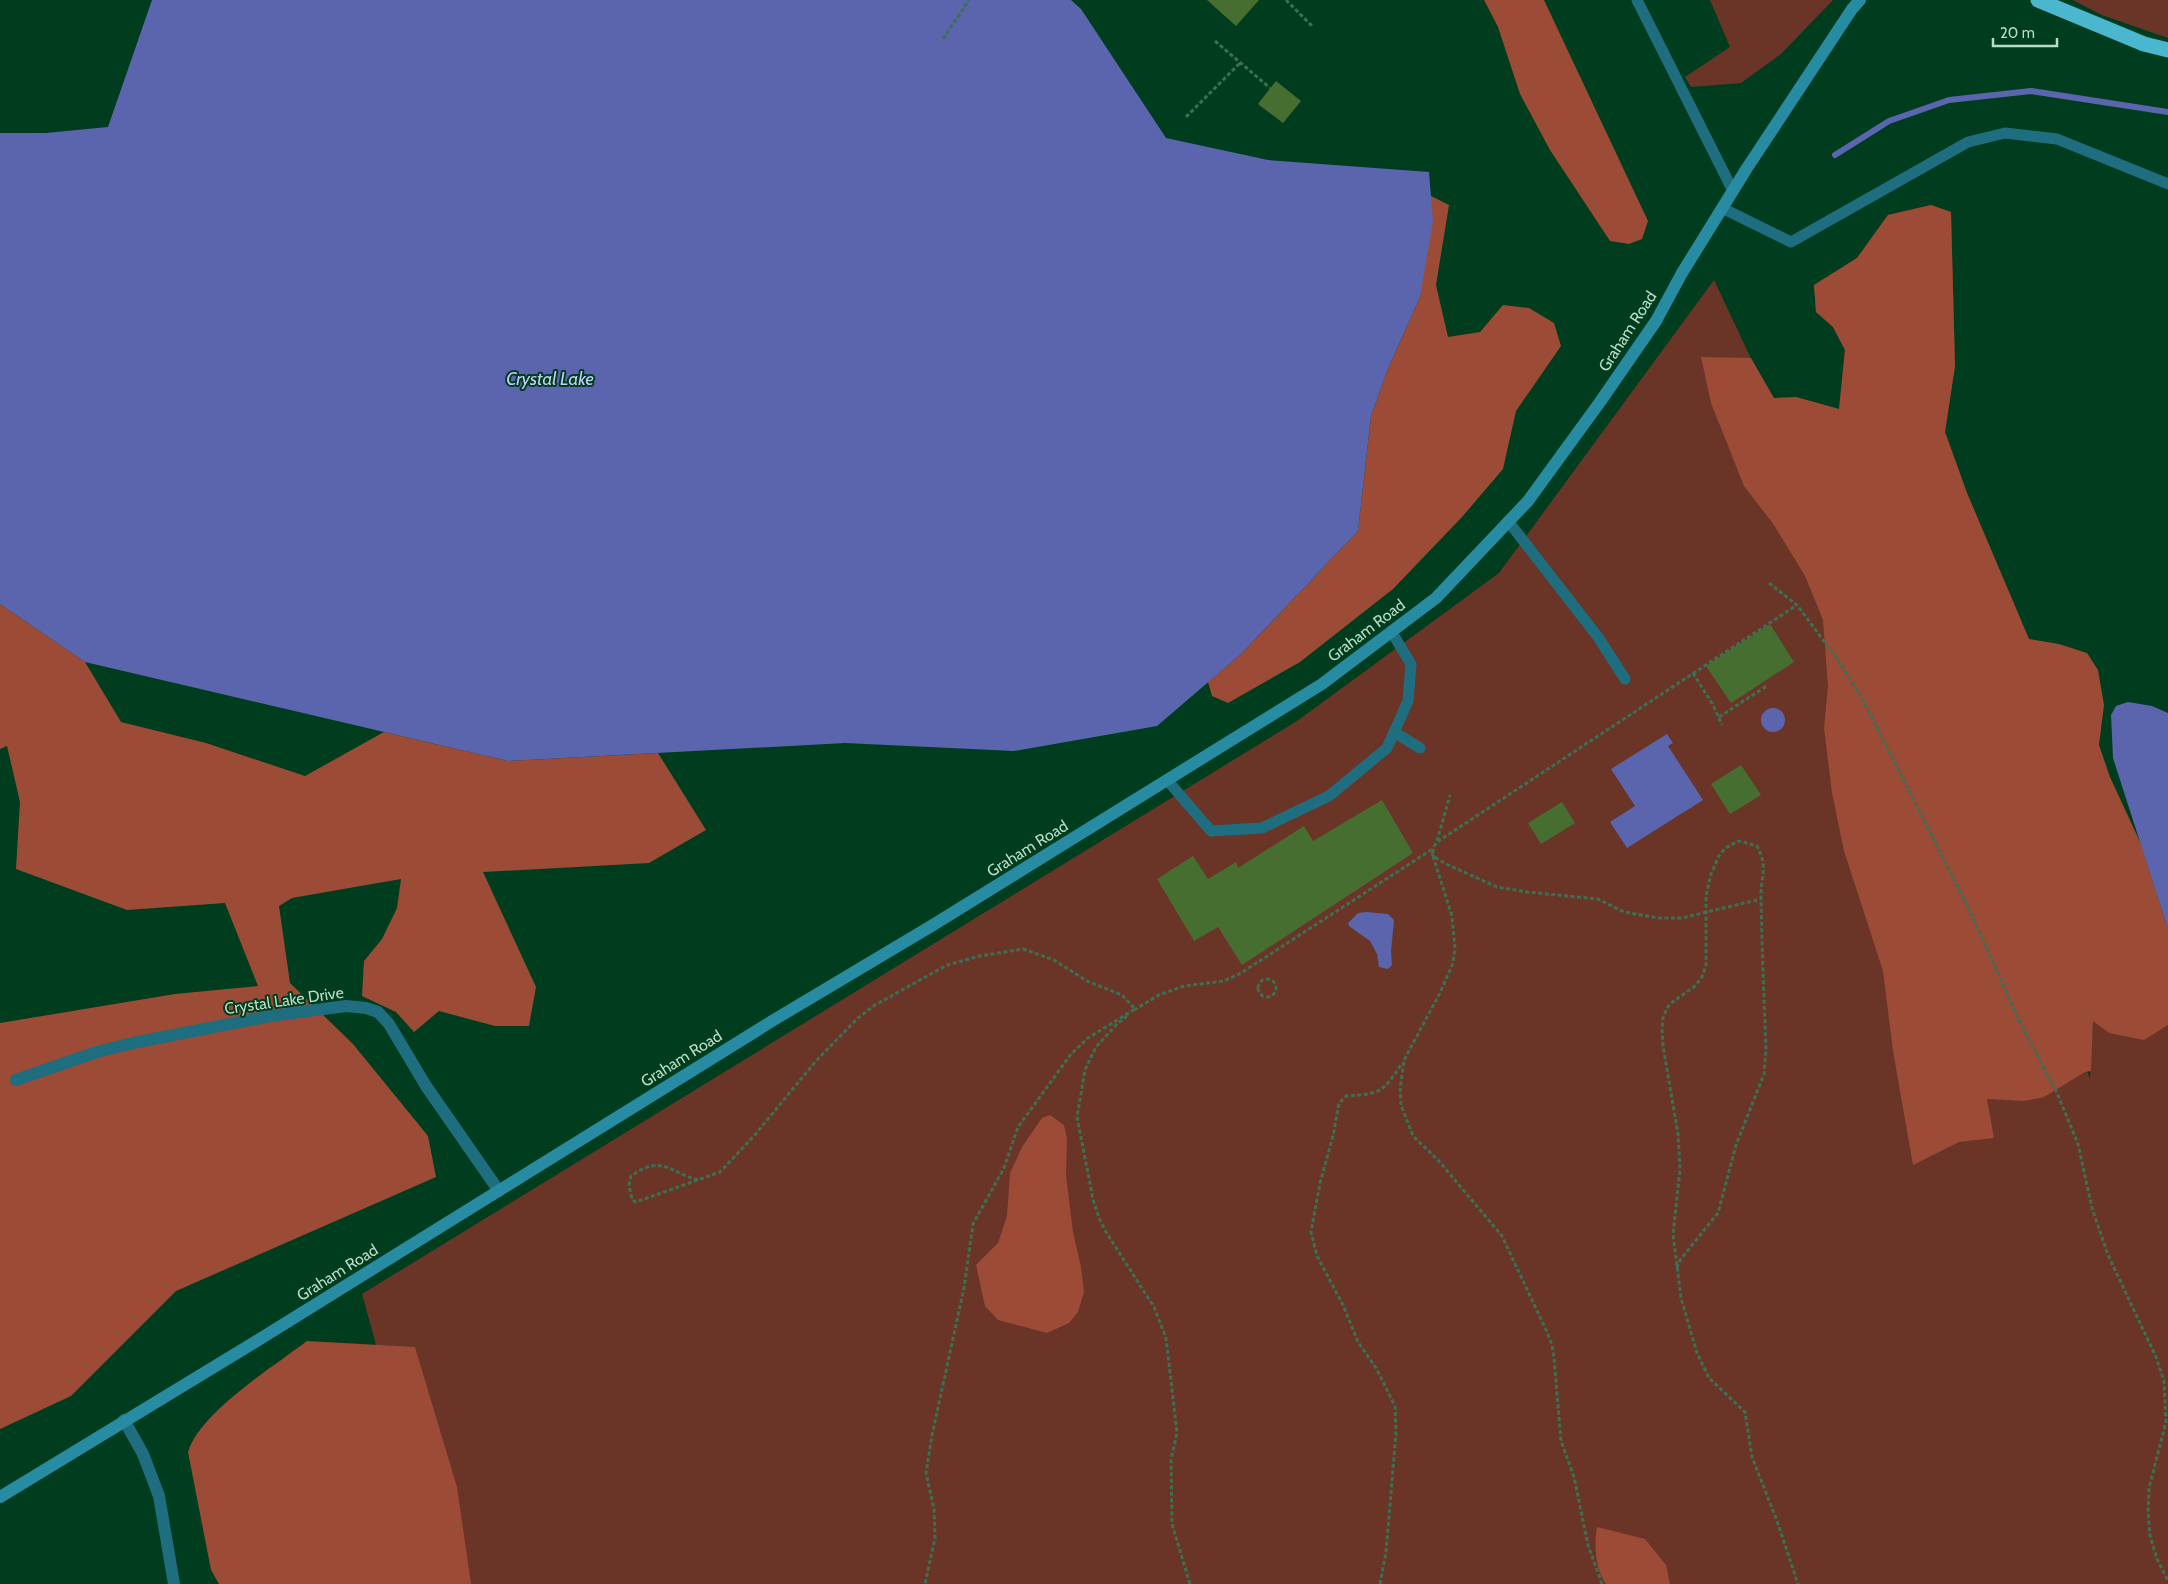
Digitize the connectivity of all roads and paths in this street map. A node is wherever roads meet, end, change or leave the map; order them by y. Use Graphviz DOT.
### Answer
graph roads {
  1 [pos="969,0"];
  2 [pos="1286,0"];
  3 [pos="1637,0"];
  4 [pos="1860,0"];
  5 [pos="2038,0"];
  6 [pos="1312,26"];
  7 [pos="943,39"];
  8 [pos="1215,41"];
  9 [pos="2168,50"];
  10 [pos="1240,64"];
  11 [pos="1270,88"];
  12 [pos="1186,116"];
  13 [pos="2168,184"];
  14 [pos="1733,191"];
  15 [pos="1722,208"];
  16 [pos="1508,521"];
  17 [pos="1769,583"];
  18 [pos="1797,605"];
  19 [pos="1391,631"];
  20 [pos="1694,673"];
  21 [pos="1625,679"];
  22 [pos="1768,685"];
  23 [pos="1719,717"];
  24 [pos="1722,725"];
  25 [pos="1394,732"];
  26 [pos="1420,748"];
  27 [pos="1167,780"];
  28 [pos="1450,795"];
  29 [pos="1437,842"];
  30 [pos="1433,856"];
  31 [pos="1761,899"];
  32 [pos="1705,912"];
  33 [pos="1270,979"];
  34 [pos="1135,1009"];
  35 [pos="1404,1060"];
  36 [pos="16,1080"];
  37 [pos="698,1180"];
  38 [pos="500,1190"];
  39 [pos="1677,1268"];
  40 [pos="124,1420"];
  41 [pos="0,1497"];
  42 [pos="2168,1581"];
  43 [pos="174,1584"];
  44 [pos="925,1584"];
  45 [pos="1190,1584"];
  46 [pos="1380,1584"];
  47 [pos="1602,1584"];
  48 [pos="1798,1584"];
  1 -- 7 [label="path"];
  2 -- 6 [label="path"];
  3 -- 14 [label="lane"];
  4 -- 14 [label="main road, Graham Road"];
  5 -- 9 [label="highway"];
  8 -- 10 [label="path"];
  10 -- 11 [label="path"];
  10 -- 12 [label="path"];
  13 -- 15 [label="lane"];
  14 -- 15 [label="main road, Graham Road"];
  15 -- 16 [label="main road, Graham Road"];
  16 -- 19 [label="main road, Graham Road"];
  16 -- 21 [label="lane"];
  17 -- 18 [label="path"];
  18 -- 20 [label="path"];
  18 -- 42 [label="path"];
  19 -- 25 [label="lane"];
  19 -- 27 [label="main road, Graham Road"];
  20 -- 23 [label="path"];
  20 -- 29 [label="path"];
  22 -- 23 [label="path"];
  23 -- 24 [label="path"];
  25 -- 26 [label="lane"];
  25 -- 27 [label="lane"];
  27 -- 38 [label="main road, Graham Road"];
  28 -- 29 [label="path"];
  29 -- 30 [label="path"];
  30 -- 32 [label="path"];
  30 -- 34 [label="path"];
  30 -- 35 [label="path"];
  31 -- 32 [label="path"];
  31 -- 32 [label="path"];
  31 -- 39 [label="path"];
  32 -- 39 [label="path"];
  33 -- 33 [label="path"];
  34 -- 37 [label="path"];
  34 -- 44 [label="path"];
  34 -- 45 [label="path"];
  35 -- 46 [label="path"];
  35 -- 47 [label="path"];
  36 -- 38 [label="street, Crystal Lake Drive"];
  37 -- 37 [label="path"];
  38 -- 40 [label="main road, Graham Road"];
  39 -- 48 [label="path"];
  40 -- 41 [label="main road, Graham Road"];
  40 -- 43 [label="street"];
}
